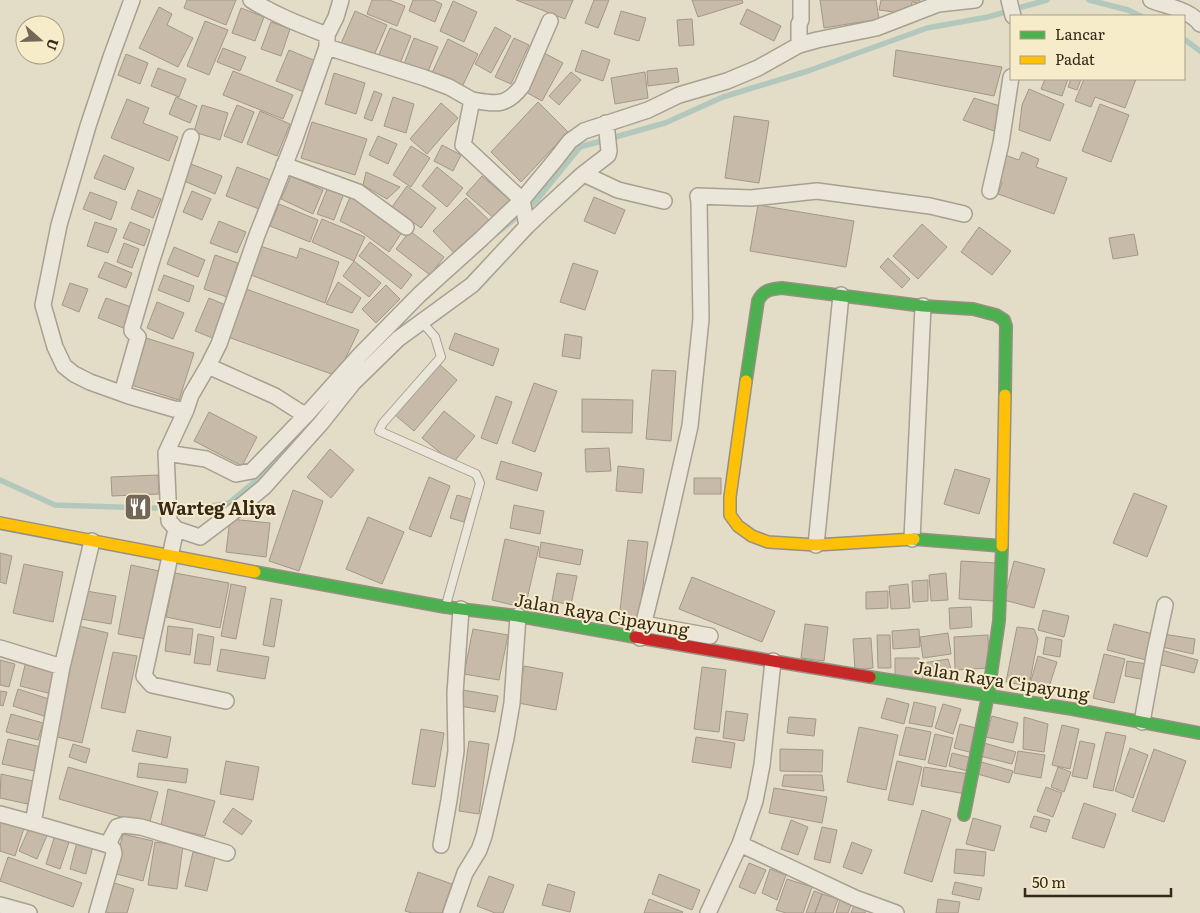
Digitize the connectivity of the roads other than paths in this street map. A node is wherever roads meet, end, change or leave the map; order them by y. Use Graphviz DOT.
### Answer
graph roads {
  1 [pos="132,0"];
  2 [pos="251,0"];
  3 [pos="341,0"];
  4 [pos="801,0"];
  5 [pos="976,0"];
  6 [pos="1009,0"];
  7 [pos="1151,0"];
  8 [pos="1013,15"];
  9 [pos="1199,19"];
  10 [pos="550,20"];
  11 [pos="327,41"];
  12 [pos="799,45"];
  13 [pos="1011,80"];
  14 [pos="472,100"];
  15 [pos="606,127"];
  16 [pos="192,137"];
  17 [pos="284,165"];
  18 [pos="584,174"];
  19 [pos="990,191"];
  20 [pos="664,200"];
  21 [pos="524,212"];
  22 [pos="964,214"];
  23 [pos="406,226"];
  24 [pos="841,295"];
  25 [pos="923,306"];
  26 [pos="422,322"];
  27 [pos="208,366"];
  28 [pos="122,393"];
  29 [pos="186,410"];
  30 [pos="307,414"];
  31 [pos="166,453"];
  32 [pos="0,523"];
  33 [pos="172,525"];
  34 [pos="200,538"];
  35 [pos="912,539"];
  36 [pos="92,541"];
  37 [pos="816,545"];
  38 [pos="1002,546"];
  39 [pos="171,555"];
  40 [pos="195,560"];
  41 [pos="1165,605"];
  42 [pos="445,606"];
  43 [pos="460,609"];
  44 [pos="518,616"];
  45 [pos="642,631"];
  46 [pos="710,636"];
  47 [pos="675,637"];
  48 [pos="0,648"];
  49 [pos="774,661"];
  50 [pos="62,667"];
  51 [pos="988,695"];
  52 [pos="226,701"];
  53 [pos="1142,722"];
  54 [pos="1200,733"];
  55 [pos="0,814"];
  56 [pos="964,815"];
  57 [pos="33,823"];
  58 [pos="740,844"];
  59 [pos="110,845"];
  60 [pos="441,845"];
  61 [pos="227,853"];
  62 [pos="0,906"];
  63 [pos="713,911"];
  64 [pos="29,913"];
  65 [pos="97,913"];
  66 [pos="451,913"];
  67 [pos="896,913"];
  1 -- 28 [label="street"];
  2 -- 11 [label="street"];
  3 -- 11 [label="street"];
  4 -- 12 [label="street"];
  5 -- 12 [label="street"];
  6 -- 8 [label="street"];
  7 -- 9 [label="street"];
  10 -- 14 [label="street"];
  11 -- 14 [label="street"];
  11 -- 17 [label="street"];
  12 -- 15 [label="street"];
  13 -- 19 [label="street"];
  14 -- 21 [label="street"];
  15 -- 18 [label="street"];
  15 -- 21 [label="street"];
  16 -- 28 [label="street"];
  17 -- 23 [label="street"];
  17 -- 27 [label="street"];
  18 -- 20 [label="street"];
  18 -- 21 [label="street"];
  21 -- 26 [label="street"];
  21 -- 30 [label="street"];
  22 -- 45 [label="street"];
  24 -- 25 [label="street"];
  24 -- 37 [label="street"];
  24 -- 37 [label="street"];
  25 -- 35 [label="street"];
  25 -- 38 [label="street"];
  26 -- 34 [label="street"];
  26 -- 42 [label="lane"];
  27 -- 29 [label="street"];
  27 -- 30 [label="street"];
  28 -- 29 [label="street"];
  29 -- 31 [label="street"];
  30 -- 31 [label="street"];
  31 -- 33 [label="street"];
  32 -- 36 [label="street, Jalan Raya Cipayung"];
  33 -- 34 [label="street"];
  33 -- 39 [label="street"];
  34 -- 40 [label="street"];
  35 -- 37 [label="street"];
  35 -- 38 [label="street"];
  36 -- 39 [label="street, Jalan Raya Cipayung"];
  36 -- 50 [label="street"];
  38 -- 51 [label="street"];
  39 -- 40 [label="street, Jalan Raya Cipayung"];
  39 -- 52 [label="street"];
  40 -- 42 [label="street, Jalan Raya Cipayung"];
  41 -- 53 [label="street"];
  42 -- 43 [label="street, Jalan Raya Cipayung"];
  43 -- 44 [label="street, Jalan Raya Cipayung"];
  43 -- 60 [label="street"];
  44 -- 45 [label="street, Jalan Raya Cipayung"];
  44 -- 66 [label="street"];
  45 -- 47 [label="street"];
  46 -- 47 [label="street"];
  47 -- 49 [label="street, Jalan Raya Cipayung"];
  48 -- 50 [label="street"];
  49 -- 51 [label="street, Jalan Raya Cipayung"];
  49 -- 58 [label="street"];
  50 -- 57 [label="street"];
  51 -- 53 [label="street, Jalan Raya Cipayung"];
  51 -- 56 [label="street"];
  53 -- 54 [label="street, Jalan Raya Cipayung"];
  55 -- 57 [label="street"];
  57 -- 59 [label="street"];
  58 -- 63 [label="street"];
  58 -- 67 [label="street"];
  59 -- 61 [label="street"];
  59 -- 65 [label="street"];
  62 -- 64 [label="street"];
}
